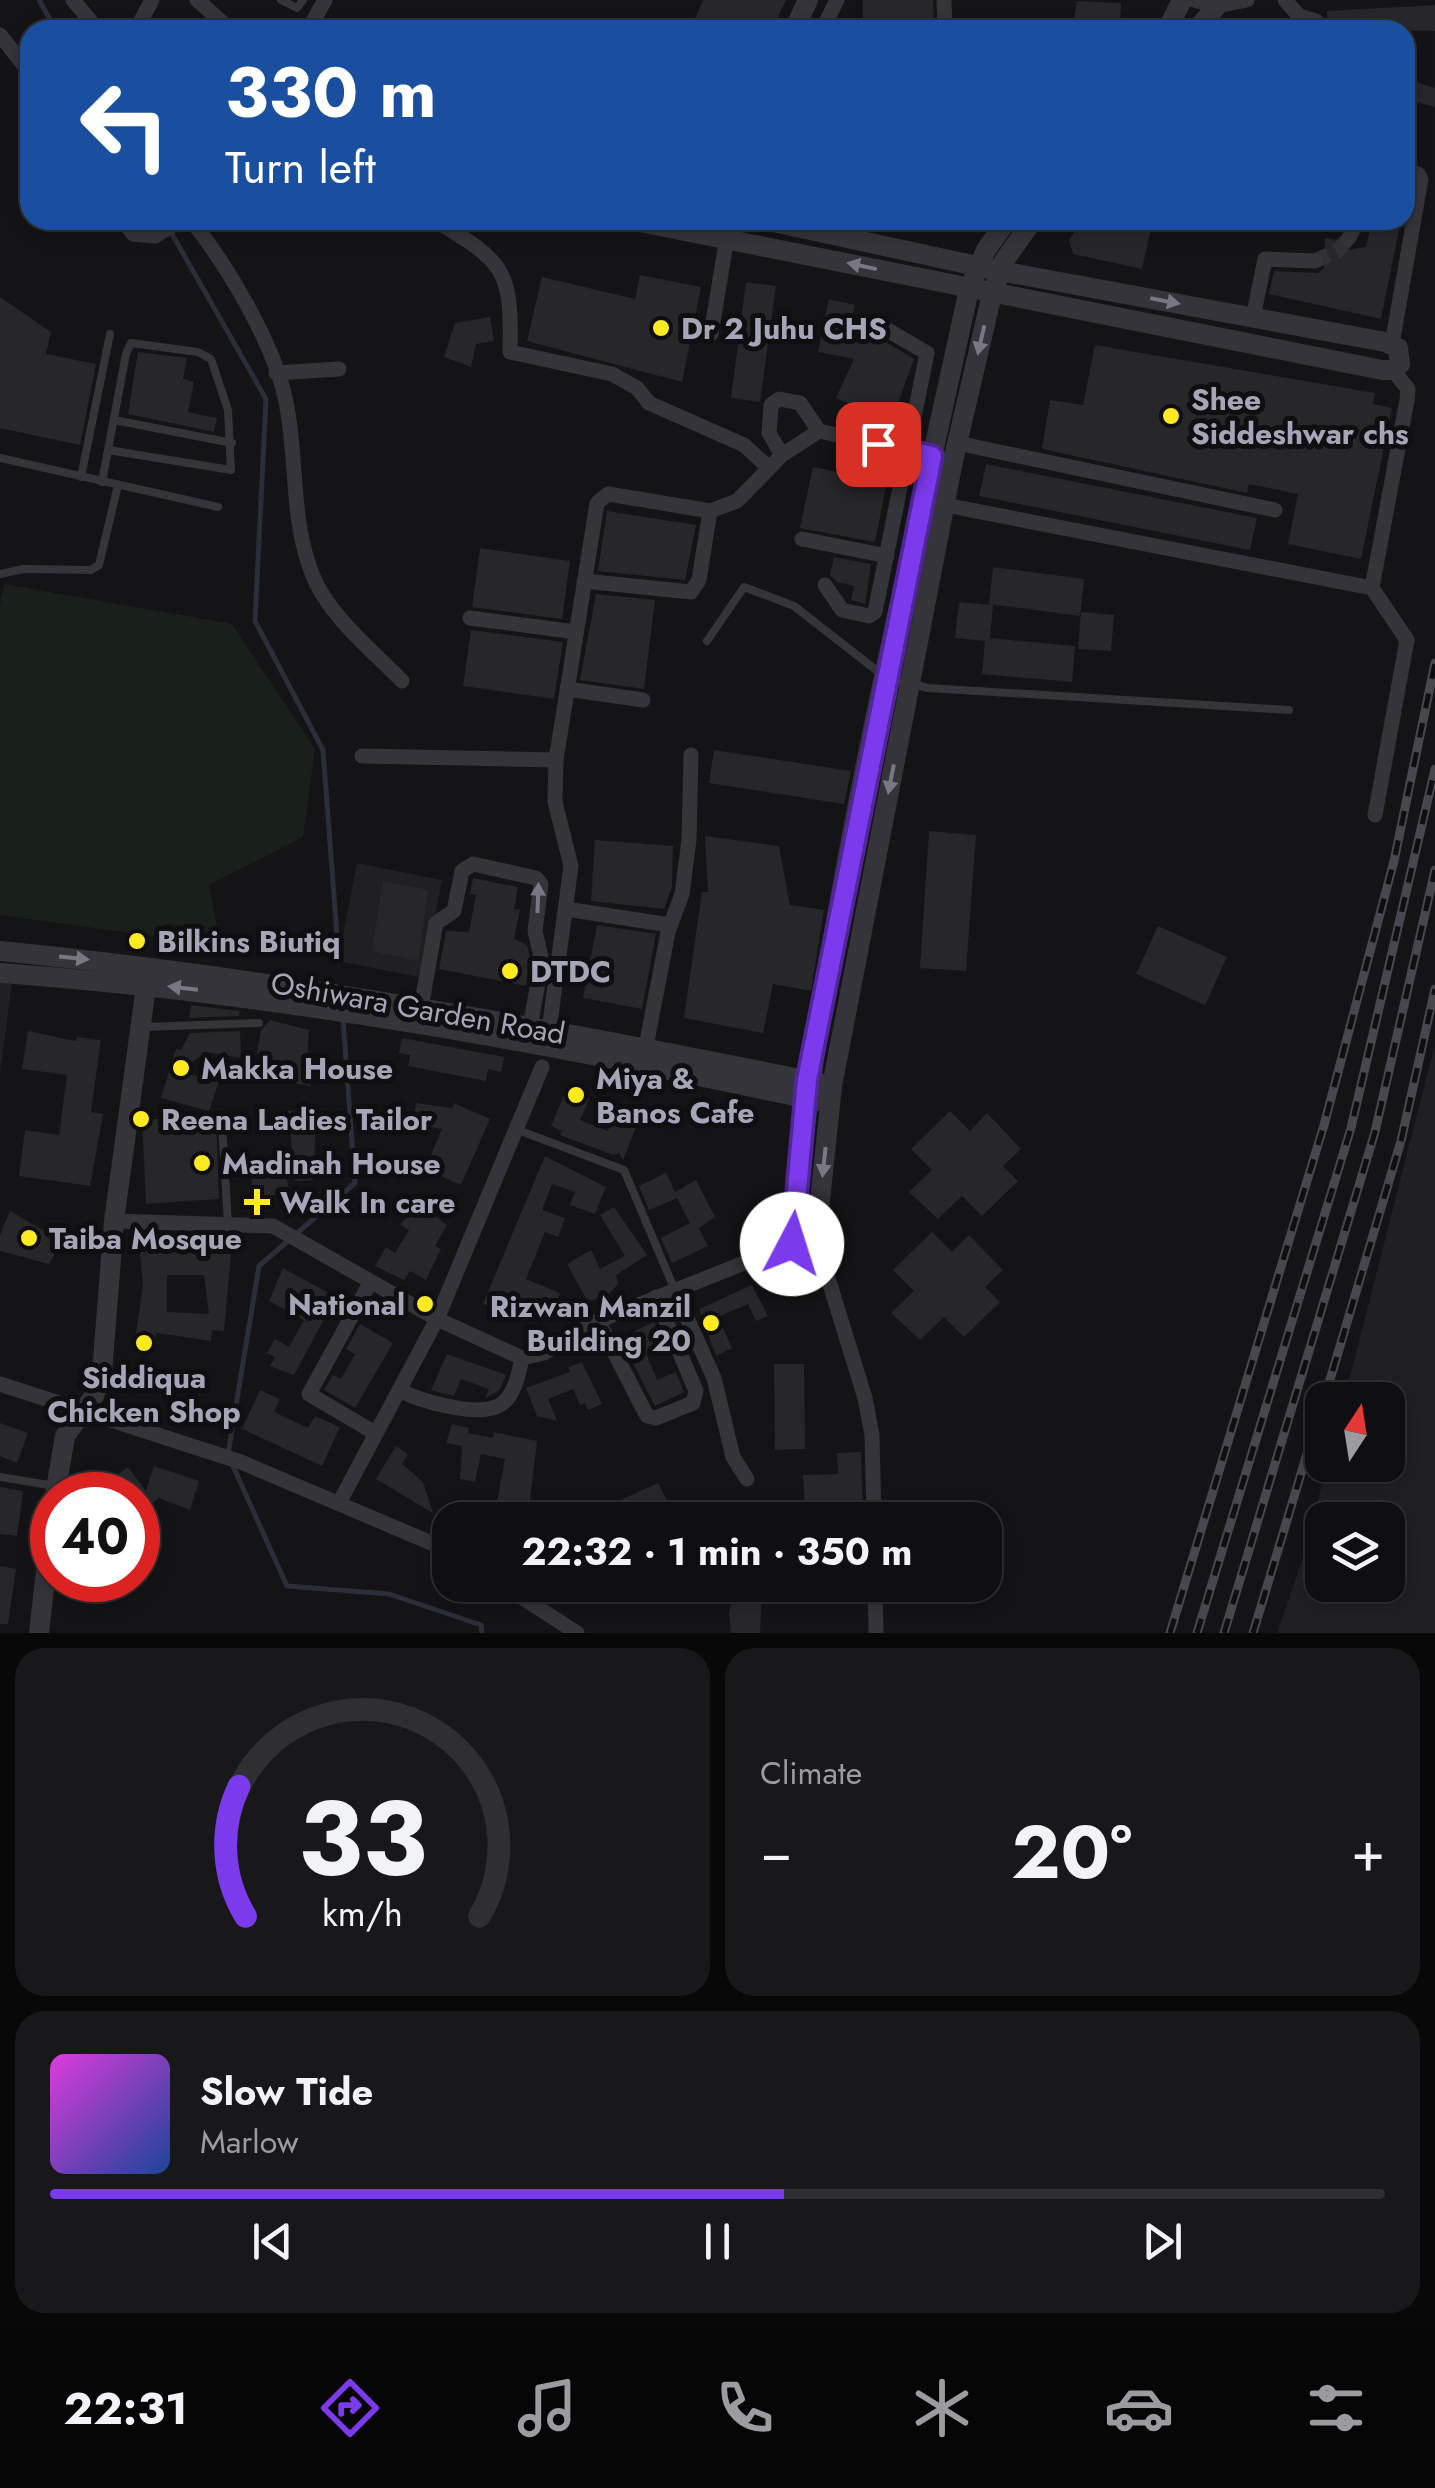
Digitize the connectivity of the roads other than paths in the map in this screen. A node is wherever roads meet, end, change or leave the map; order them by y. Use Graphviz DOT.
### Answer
graph roads {
  1 [pos="197,0"];
  2 [pos="280,0"];
  3 [pos="304,0"];
  4 [pos="1194,0"];
  5 [pos="1247,0"];
  6 [pos="1285,0"];
  7 [pos="1222,4"];
  8 [pos="219,20"];
  9 [pos="1313,20"];
  10 [pos="0,35"];
  11 [pos="20,60"];
  12 [pos="1415,176"];
  13 [pos="1415,213"];
  14 [pos="131,230"];
  15 [pos="166,230"];
  16 [pos="191,230"];
  17 [pos="451,230"];
  18 [pos="727,230"];
  19 [pos="735,230"];
  20 [pos="811,230"];
  21 [pos="1001,230"];
  22 [pos="1027,230"];
  23 [pos="1354,230"];
  24 [pos="1412,230"];
  25 [pos="1348,240"];
  26 [pos="1315,261"];
  27 [pos="978,266"];
  28 [pos="1000,271"];
  29 [pos="969,289"];
  30 [pos="992,294"];
  31 [pos="1128,294"];
  32 [pos="1253,318"];
  33 [pos="1123,320"];
  34 [pos="886,329"];
  35 [pos="1316,329"];
  36 [pos="110,334"];
  37 [pos="711,334"];
  38 [pos="1392,344"];
  39 [pos="1311,356"];
  40 [pos="339,369"];
  41 [pos="1394,370"];
  42 [pos="276,373"];
  43 [pos="114,420"];
  44 [pos="819,431"];
  45 [pos="232,444"];
  46 [pos="108,450"];
  47 [pos="908,451"];
  48 [pos="947,454"];
  49 [pos="782,455"];
  50 [pos="0,458"];
  51 [pos="769,468"];
  52 [pos="82,477"];
  53 [pos="102,482"];
  54 [pos="118,485"];
  55 [pos="945,505"];
  56 [pos="218,507"];
  57 [pos="1276,510"];
  58 [pos="710,511"];
  59 [pos="802,538"];
  60 [pos="886,556"];
  61 [pos="0,574"];
  62 [pos="584,581"];
  63 [pos="825,585"];
  64 [pos="1372,588"];
  65 [pos="470,618"];
  66 [pos="576,632"];
  67 [pos="707,640"];
  68 [pos="886,677"];
  69 [pos="402,681"];
  70 [pos="909,683"];
  71 [pos="567,688"];
  72 [pos="643,700"];
  73 [pos="1289,710"];
  74 [pos="691,755"];
  75 [pos="362,756"];
  76 [pos="556,760"];
  77 [pos="1375,815"];
  78 [pos="566,909"];
  79 [pos="670,925"];
  80 [pos="0,950"];
  81 [pos="0,973"];
  82 [pos="147,974"];
  83 [pos="421,1008"];
  84 [pos="259,1023"];
  85 [pos="140,1027"];
  86 [pos="542,1043"];
  87 [pos="644,1058"];
  88 [pos="806,1089"];
  89 [pos="831,1094"];
  90 [pos="222,1124"];
  91 [pos="518,1130"];
  92 [pos="114,1220"];
  93 [pos="228,1225"];
  94 [pos="816,1239"];
  95 [pos="792,1244"];
  96 [pos="370,1284"];
  97 [pos="674,1288"];
  98 [pos="656,1296"];
  99 [pos="436,1319"];
  100 [pos="598,1321"];
  101 [pos="522,1358"];
  102 [pos="0,1384"];
  103 [pos="399,1390"];
  104 [pos="82,1412"];
  105 [pos="375,1433"];
  106 [pos="57,1472"];
  107 [pos="0,1477"];
  108 [pos="746,1479"];
  109 [pos="30,1485"];
  110 [pos="874,1502"];
  111 [pos="339,1503"];
  112 [pos="432,1542"];
  113 [pos="42,1602"];
  114 [pos="530,1602"];
  115 [pos="875,1602"];
  116 [pos="39,1633"];
  117 [pos="578,1633"];
  118 [pos="876,1633"];
  1 -- 8 [label="street"];
  2 -- 3 [label="lane"];
  4 -- 7 [label="street"];
  5 -- 7 [label="street"];
  6 -- 9 [label="street"];
  10 -- 11 [label="street"];
  12 -- 13 [label="street"];
  14 -- 15 [label="street"];
  16 -- 42 [label="street"];
  17 -- 51 [label="street"];
  18 -- 37 [label="street"];
  29 -- 19 [label="street, one-way"];
  20 -- 27 [label="street"];
  21 -- 27 [label="street"];
  22 -- 28 [label="street"];
  23 -- 25 [label="street"];
  24 -- 38 [label="street"];
  26 -- 32 [label="street"];
  27 -- 28 [label="street"];
  27 -- 29 [label="street"];
  28 -- 30 [label="street"];
  28 -- 31 [label="street"];
  29 -- 30 [label="street"];
  29 -- 48 [label="street"];
  30 -- 33 [label="street"];
  30 -- 48 [label="street, one-way"];
  31 -- 32 [label="street, one-way"];
  31 -- 33 [label="street"];
  32 -- 35 [label="street"];
  33 -- 39 [label="street"];
  34 -- 47 [label="street"];
  35 -- 38 [label="street"];
  35 -- 39 [label="street"];
  36 -- 52 [label="lane"];
  38 -- 41 [label="street"];
  39 -- 41 [label="street"];
  40 -- 42 [label="street"];
  41 -- 64 [label="street"];
  42 -- 69 [label="street"];
  43 -- 45 [label="lane"];
  43 -- 45 [label="lane"];
  43 -- 46 [label="lane"];
  44 -- 47 [label="street"];
  44 -- 49 [label="street"];
  44 -- 49 [label="street"];
  45 -- 46 [label="lane"];
  46 -- 53 [label="lane"];
  47 -- 48 [label="street"];
  47 -- 60 [label="street"];
  48 -- 55 [label="street"];
  48 -- 57 [label="street"];
  48 -- 68 [label="street"];
  49 -- 51 [label="street"];
  50 -- 52 [label="lane"];
  51 -- 58 [label="street"];
  52 -- 53 [label="lane"];
  53 -- 54 [label="lane"];
  54 -- 56 [label="lane"];
  54 -- 61 [label="lane"];
  55 -- 64 [label="street"];
  55 -- 70 [label="street"];
  58 -- 62 [label="street"];
  58 -- 62 [label="street"];
  59 -- 60 [label="street"];
  60 -- 63 [label="street"];
  62 -- 66 [label="street"];
  64 -- 77 [label="street"];
  65 -- 66 [label="street"];
  66 -- 71 [label="street"];
  67 -- 68 [label="lane"];
  68 -- 70 [label="lane"];
  68 -- 88 [label="street"];
  70 -- 73 [label="lane"];
  70 -- 89 [label="street, one-way"];
  71 -- 72 [label="street"];
  71 -- 76 [label="street"];
  74 -- 79 [label="street"];
  75 -- 76 [label="street"];
  76 -- 78 [label="street"];
  78 -- 79 [label="street"];
  78 -- 86 [label="street"];
  79 -- 87 [label="street"];
  80 -- 82 [label="street, Oshiwara Garden Road, one-way"];
  81 -- 82 [label="street, Oshiwara Garden Road"];
  82 -- 83 [label="street, Oshiwara Garden Road"];
  82 -- 85 [label="street"];
  86 -- 82 [label="street, Oshiwara Garden Road, one-way"];
  83 -- 86 [label="street, Oshiwara Garden Road"];
  86 -- 83 [label="street, one-way"];
  84 -- 85 [label="lane"];
  85 -- 92 [label="street"];
  86 -- 87 [label="street, Oshiwara Garden Road"];
  86 -- 91 [label="street"];
  87 -- 88 [label="street, Oshiwara Garden Road"];
  88 -- 89 [label="street, Oshiwara Garden Road"];
  88 -- 95 [label="street"];
  89 -- 94 [label="street, one-way"];
  90 -- 93 [label="lane"];
  91 -- 97 [label="lane"];
  91 -- 99 [label="street"];
  92 -- 93 [label="street"];
  92 -- 104 [label="street"];
  93 -- 96 [label="street"];
  94 -- 95 [label="street"];
  94 -- 110 [label="street"];
  95 -- 97 [label="street"];
  96 -- 99 [label="street"];
  96 -- 105 [label="street"];
  97 -- 98 [label="street"];
  97 -- 108 [label="street"];
  98 -- 100 [label="street"];
  98 -- 100 [label="street"];
  99 -- 101 [label="street"];
  99 -- 103 [label="street"];
  100 -- 101 [label="street"];
  101 -- 103 [label="street"];
  102 -- 104 [label="street"];
  103 -- 105 [label="street"];
  104 -- 106 [label="street"];
  104 -- 111 [label="street"];
  105 -- 111 [label="street"];
  107 -- 109 [label="lane"];
  111 -- 112 [label="street"];
  113 -- 116 [label="street"];
  114 -- 117 [label="street"];
  115 -- 118 [label="street"];
}
